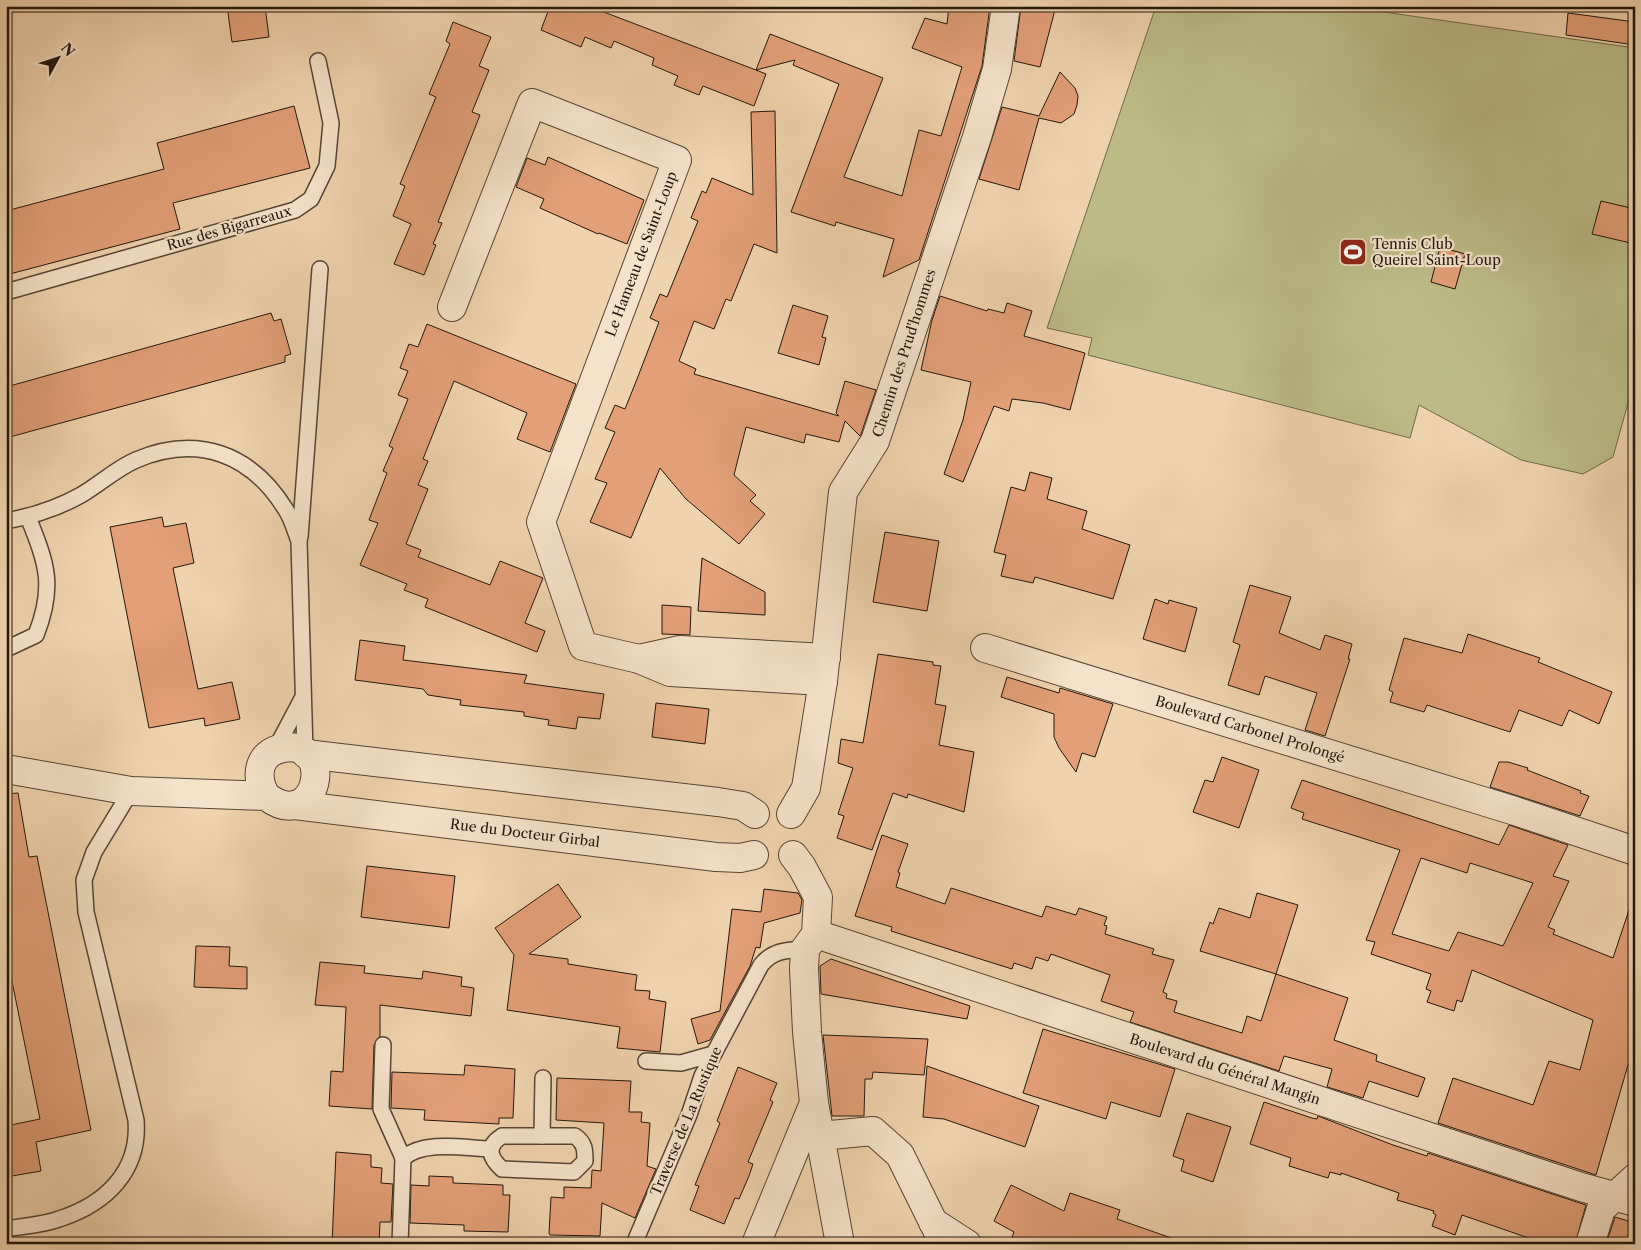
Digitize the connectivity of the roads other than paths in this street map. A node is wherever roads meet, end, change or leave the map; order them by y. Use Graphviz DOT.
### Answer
graph roads {
  1 [pos="1006,6"];
  2 [pos="318,61"];
  3 [pos="320,268"];
  4 [pos="6,292"];
  5 [pos="452,307"];
  6 [pos="28,517"];
  7 [pos="6,521"];
  8 [pos="300,541"];
  9 [pos="985,648"];
  10 [pos="6,649"];
  11 [pos="824,670"];
  12 [pos="303,696"];
  13 [pos="305,753"];
  14 [pos="267,760"];
  15 [pos="6,769"];
  16 [pos="131,791"];
  17 [pos="190,793"];
  18 [pos="266,796"];
  19 [pos="294,805"];
  20 [pos="755,814"];
  21 [pos="791,814"];
  22 [pos="1635,851"];
  23 [pos="754,855"];
  24 [pos="792,855"];
  25 [pos="810,941"];
  26 [pos="383,1045"];
  27 [pos="713,1054"];
  28 [pos="646,1061"];
  29 [pos="543,1078"];
  30 [pos="814,1103"];
  31 [pos="542,1136"];
  32 [pos="820,1136"];
  33 [pos="490,1149"];
  34 [pos="403,1158"];
  35 [pos="1629,1192"];
  36 [pos="6,1229"];
  37 [pos="939,1233"];
  38 [pos="400,1244"];
  39 [pos="634,1244"];
  40 [pos="756,1244"];
  41 [pos="840,1244"];
  42 [pos="967,1244"];
  43 [pos="1590,1244"];
  1 -- 11 [label="street, Chemin des Prud'hommes"];
  2 -- 4 [label="lane, Rue des Bigarreaux"];
  3 -- 8 [label="lane"];
  5 -- 11 [label="street, Le Hameau de Saint-Loup"];
  6 -- 7 [label="lane"];
  6 -- 8 [label="lane"];
  6 -- 10 [label="lane"];
  8 -- 12 [label="lane"];
  9 -- 22 [label="street, Boulevard Carbonel Prolongé"];
  11 -- 21 [label="street, Chemin des Prud'hommes"];
  12 -- 13 [label="lane"];
  12 -- 14 [label="lane"];
  13 -- 14 [label="street, Rue du Docteur Girbal"];
  13 -- 19 [label="street"];
  13 -- 20 [label="street, Rue du Docteur Girbal"];
  14 -- 17 [label="street, Rue du Docteur Girbal"];
  14 -- 18 [label="street"];
  15 -- 16 [label="street, Rue du Docteur Girbal"];
  16 -- 17 [label="street, Rue du Docteur Girbal"];
  16 -- 36 [label="lane"];
  17 -- 18 [label="street, Rue du Docteur Girbal"];
  18 -- 19 [label="street, Rue du Docteur Girbal"];
  19 -- 23 [label="street, Rue du Docteur Girbal"];
  20 -- 21 [label="street"];
  20 -- 23 [label="street"];
  21 -- 24 [label="street"];
  23 -- 24 [label="street, Rue du Docteur Girbal"];
  24 -- 25 [label="street"];
  25 -- 27 [label="lane, Traverse de La Rustique"];
  25 -- 30 [label="street"];
  25 -- 35 [label="street, Boulevard du Général Mangin"];
  26 -- 34 [label="lane"];
  27 -- 28 [label="lane"];
  27 -- 39 [label="lane, Traverse de La Rustique"];
  29 -- 31 [label="lane"];
  30 -- 32 [label="street"];
  30 -- 40 [label="street"];
  31 -- 33 [label="lane"];
  31 -- 33 [label="lane"];
  32 -- 37 [label="street"];
  32 -- 41 [label="street"];
  33 -- 34 [label="lane"];
  34 -- 38 [label="lane"];
  35 -- 43 [label="street"];
  37 -- 42 [label="street"];
}
